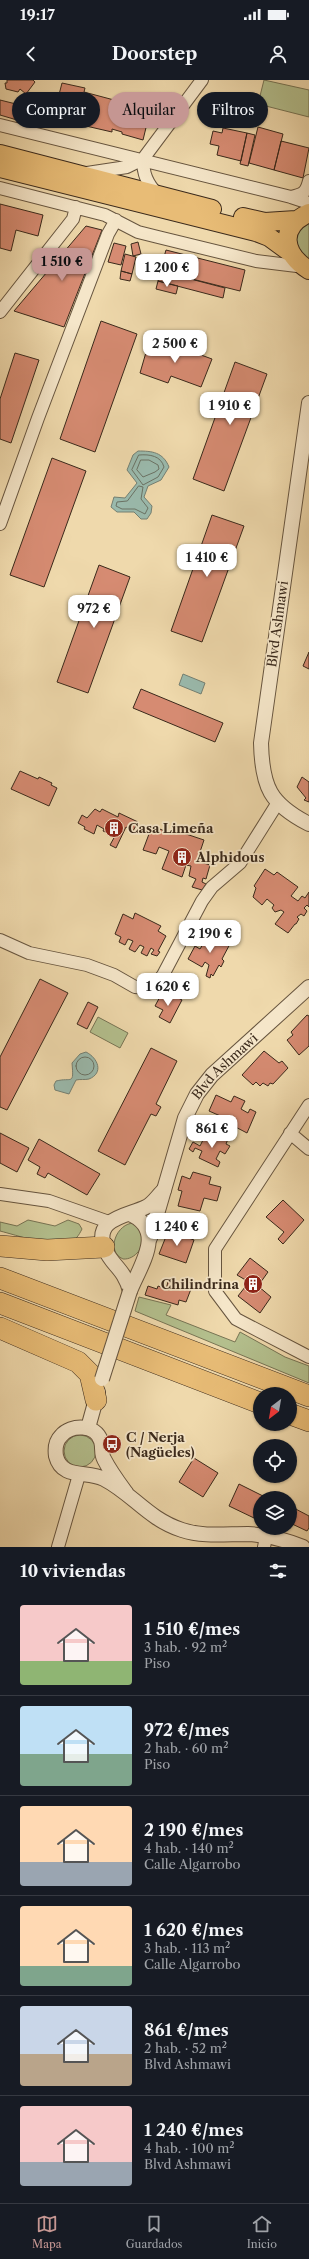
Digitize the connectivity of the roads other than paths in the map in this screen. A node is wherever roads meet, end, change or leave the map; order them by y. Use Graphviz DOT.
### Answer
graph roads {
  1 [pos="202,80"];
  2 [pos="0,125"];
  3 [pos="0,154"];
  4 [pos="143,159"];
  5 [pos="0,168"];
  6 [pos="78,174"];
  7 [pos="309,181"];
  8 [pos="0,188"];
  9 [pos="157,194"];
  10 [pos="291,197"];
  11 [pos="309,203"];
  12 [pos="76,207"];
  13 [pos="302,217"];
  14 [pos="116,220"];
  15 [pos="291,253"];
  16 [pos="307,268"];
  17 [pos="0,312"];
  18 [pos="309,403"];
  19 [pos="0,524"];
  20 [pos="277,804"];
  21 [pos="309,824"];
  22 [pos="0,940"];
  23 [pos="309,987"];
  24 [pos="309,1105"];
  25 [pos="290,1133"];
  26 [pos="309,1149"];
  27 [pos="166,1188"];
  28 [pos="0,1194"];
  29 [pos="130,1214"];
  30 [pos="109,1222"];
  31 [pos="150,1238"];
  32 [pos="0,1246"];
  33 [pos="146,1252"];
  34 [pos="109,1253"];
  35 [pos="0,1278"];
  36 [pos="130,1291"];
  37 [pos="0,1303"];
  38 [pos="0,1328"];
  39 [pos="309,1357"];
  40 [pos="309,1396"];
  41 [pos="96,1400"];
  42 [pos="253,1400"];
  43 [pos="297,1417"];
  44 [pos="309,1421"];
  45 [pos="88,1428"];
  46 [pos="103,1457"];
  47 [pos="82,1475"];
  48 [pos="127,1494"];
  49 [pos="265,1542"];
  50 [pos="58,1547"];
  51 [pos="304,1547"];
  1 -- 4 [label="street"];
  2 -- 4 [label="street"];
  3 -- 6 [label="main road"];
  4 -- 6 [label="street"];
  4 -- 9 [label="street"];
  4 -- 10 [label="street"];
  5 -- 15 [label="main road"];
  6 -- 9 [label="main road"];
  7 -- 10 [label="street"];
  8 -- 12 [label="street"];
  9 -- 13 [label="main road"];
  10 -- 11 [label="street"];
  12 -- 14 [label="street"];
  12 -- 17 [label="street"];
  13 -- 15 [label="main road"];
  14 -- 16 [label="street"];
  14 -- 19 [label="street"];
  15 -- 16 [label="main road"];
  18 -- 20 [label="street, Blvd Ashmawi"];
  20 -- 21 [label="street, Blvd Ashmawi"];
  20 -- 22 [label="street"];
  23 -- 27 [label="street, Blvd Ashmawi"];
  24 -- 25 [label="street"];
  25 -- 26 [label="street"];
  25 -- 39 [label="street"];
  27 -- 29 [label="street, Blvd Ashmawi"];
  27 -- 31 [label="street, Blvd Ashmawi"];
  28 -- 30 [label="street"];
  29 -- 30 [label="street"];
  29 -- 31 [label="street"];
  30 -- 34 [label="street"];
  31 -- 33 [label="street"];
  32 -- 34 [label="highway"];
  33 -- 34 [label="street"];
  33 -- 36 [label="street"];
  34 -- 36 [label="street"];
  35 -- 40 [label="highway"];
  36 -- 41 [label="street, bridge"];
  37 -- 42 [label="highway"];
  38 -- 41 [label="highway"];
  41 -- 45 [label="street"];
  43 -- 44 [label="highway"];
  45 -- 46 [label="street"];
  45 -- 47 [label="street"];
  46 -- 47 [label="street"];
  46 -- 48 [label="street"];
  47 -- 48 [label="street"];
  47 -- 50 [label="street"];
  48 -- 49 [label="street"];
  49 -- 51 [label="street"];
}
